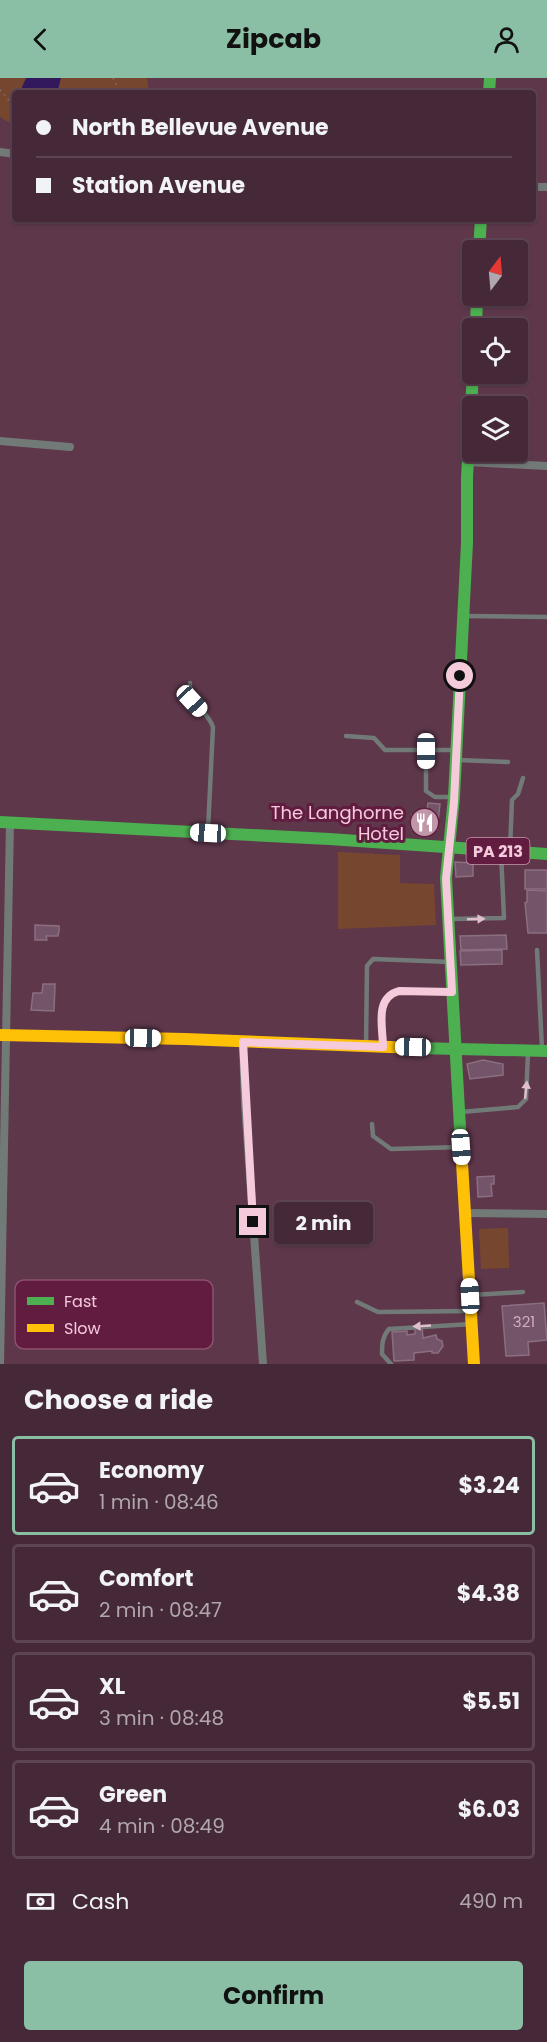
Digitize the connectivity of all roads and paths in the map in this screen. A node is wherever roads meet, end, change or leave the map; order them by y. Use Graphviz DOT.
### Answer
graph roads {
  1 [pos="0,90"];
  2 [pos="12,108"];
  3 [pos="481,222"];
  4 [pos="480,240"];
  5 [pos="0,441"];
  6 [pos="70,447"];
  7 [pos="468,462"];
  8 [pos="547,465"];
  9 [pos="462,616"];
  10 [pos="547,617"];
  11 [pos="190,683"];
  12 [pos="346,736"];
  13 [pos="426,751"];
  14 [pos="456,755"];
  15 [pos="508,762"];
  16 [pos="523,778"];
  17 [pos="454,797"];
  18 [pos="5,822"];
  19 [pos="208,833"];
  20 [pos="448,848"];
  21 [pos="506,852"];
  22 [pos="547,854"];
  23 [pos="448,920"];
  24 [pos="537,950"];
  25 [pos="451,962"];
  26 [pos="452,992"];
  27 [pos="3,1035"];
  28 [pos="243,1042"];
  29 [pos="366,1047"];
  30 [pos="383,1047"];
  31 [pos="455,1049"];
  32 [pos="528,1051"];
  33 [pos="545,1051"];
  34 [pos="458,1113"];
  35 [pos="372,1124"];
  36 [pos="461,1147"];
  37 [pos="2,1152"];
  38 [pos="465,1213"];
  39 [pos="547,1214"];
  40 [pos="524,1292"];
  41 [pos="470,1296"];
  42 [pos="357,1302"];
  43 [pos="471,1318"];
  44 [pos="0,1364"];
  45 [pos="263,1364"];
  46 [pos="391,1364"];
  47 [pos="474,1364"];
  1 -- 2 [label="path"];
  3 -- 4 [label="street"];
  5 -- 6 [label="street"];
  7 -- 8 [label="street"];
  7 -- 9 [label="street"];
  9 -- 10 [label="lane"];
  9 -- 14 [label="street"];
  11 -- 19 [label="lane"];
  12 -- 13 [label="lane"];
  13 -- 14 [label="lane"];
  13 -- 17 [label="lane"];
  14 -- 15 [label="lane"];
  14 -- 17 [label="street"];
  16 -- 21 [label="lane"];
  17 -- 20 [label="street"];
  18 -- 19 [label="street, PA 213"];
  18 -- 27 [label="street"];
  19 -- 20 [label="street, PA 213"];
  20 -- 21 [label="street, PA 213"];
  20 -- 23 [label="street"];
  21 -- 22 [label="street, PA 213"];
  23 -- 21 [label="lane, one-way"];
  23 -- 25 [label="street"];
  24 -- 33 [label="lane"];
  25 -- 26 [label="street"];
  25 -- 29 [label="lane"];
  26 -- 30 [label="lane"];
  26 -- 31 [label="street"];
  27 -- 28 [label="street"];
  27 -- 37 [label="street"];
  28 -- 29 [label="street"];
  28 -- 45 [label="street"];
  29 -- 30 [label="street"];
  30 -- 31 [label="street"];
  31 -- 32 [label="street"];
  31 -- 34 [label="street"];
  32 -- 33 [label="street"];
  34 -- 32 [label="lane, one-way"];
  34 -- 36 [label="street"];
  35 -- 36 [label="lane"];
  36 -- 38 [label="street"];
  37 -- 44 [label="street"];
  38 -- 39 [label="street"];
  38 -- 41 [label="street"];
  40 -- 41 [label="lane"];
  41 -- 43 [label="street"];
  42 -- 43 [label="lane"];
  43 -- 46 [label="lane, one-way"];
  43 -- 47 [label="street"];
}
